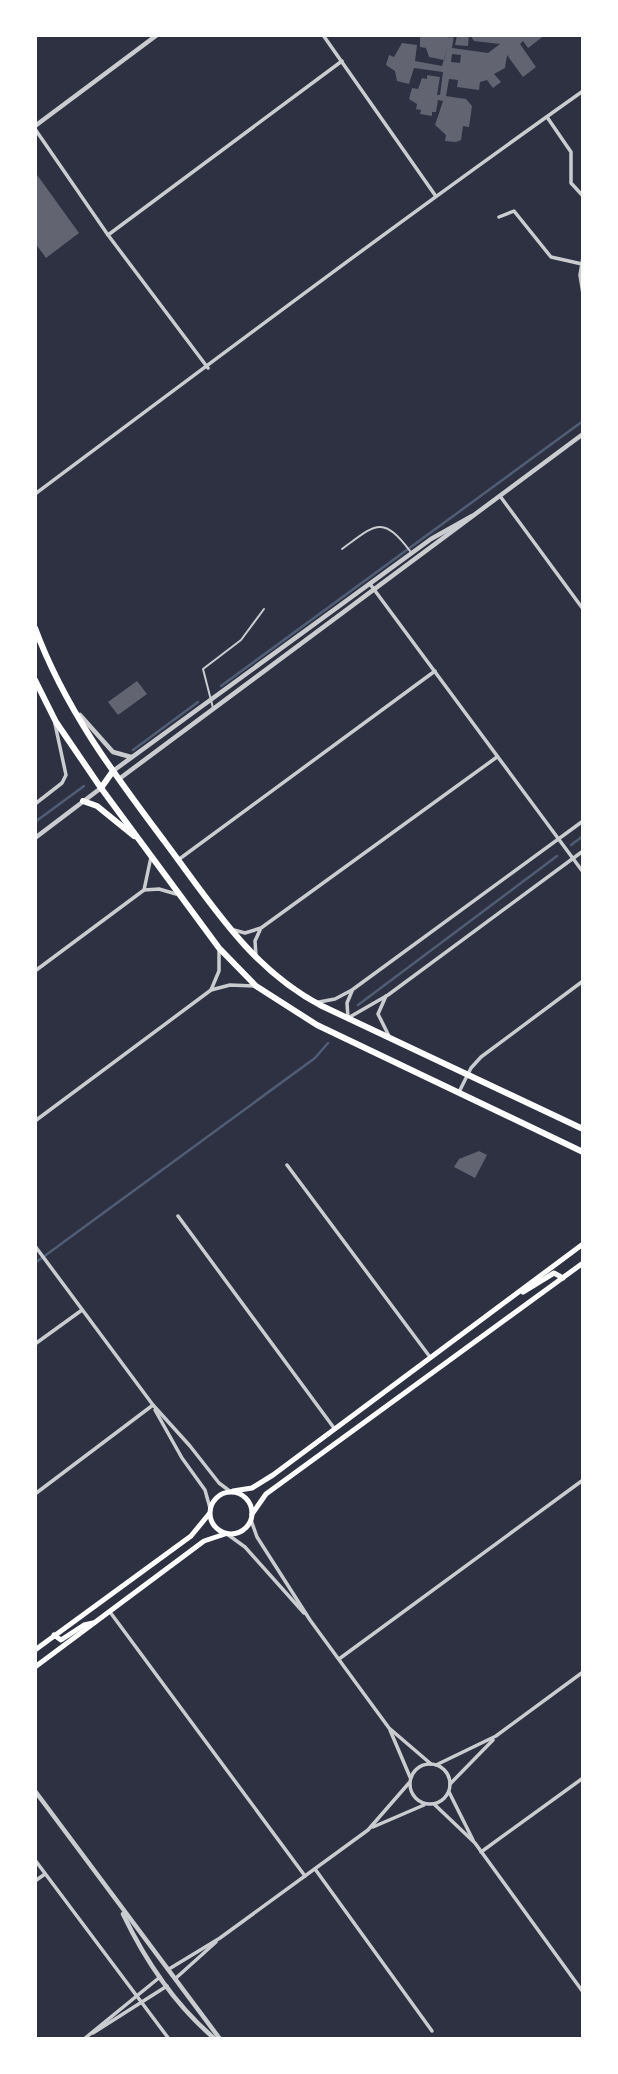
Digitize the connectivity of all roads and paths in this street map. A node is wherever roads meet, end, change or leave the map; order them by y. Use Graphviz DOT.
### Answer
graph roads {
  1 [pos="157,35"];
  2 [pos="323,35"];
  3 [pos="342,61"];
  4 [pos="583,91"];
  5 [pos="547,117"];
  6 [pos="35,127"];
  7 [pos="435,195"];
  8 [pos="583,196"];
  9 [pos="499,217"];
  10 [pos="108,235"];
  11 [pos="583,257"];
  12 [pos="582,264"];
  13 [pos="583,294"];
  14 [pos="208,368"];
  15 [pos="583,434"];
  16 [pos="35,494"];
  17 [pos="500,496"];
  18 [pos="478,512"];
  19 [pos="342,549"];
  20 [pos="411,552"];
  21 [pos="417,560"];
  22 [pos="370,584"];
  23 [pos="375,590"];
  24 [pos="264,609"];
  25 [pos="583,609"];
  26 [pos="35,628"];
  27 [pos="435,671"];
  28 [pos="35,680"];
  29 [pos="210,702"];
  30 [pos="68,704"];
  31 [pos="214,709"];
  32 [pos="52,716"];
  33 [pos="131,757"];
  34 [pos="497,757"];
  35 [pos="113,771"];
  36 [pos="118,779"];
  37 [pos="101,788"];
  38 [pos="83,802"];
  39 [pos="35,804"];
  40 [pos="583,821"];
  41 [pos="35,838"];
  42 [pos="558,839"];
  43 [pos="141,842"];
  44 [pos="583,851"];
  45 [pos="151,855"];
  46 [pos="573,859"];
  47 [pos="178,860"];
  48 [pos="583,872"];
  49 [pos="144,890"];
  50 [pos="182,897"];
  51 [pos="227,927"];
  52 [pos="261,928"];
  53 [pos="219,947"];
  54 [pos="256,961"];
  55 [pos="35,971"];
  56 [pos="583,981"];
  57 [pos="256,986"];
  58 [pos="211,990"];
  59 [pos="352,990"];
  60 [pos="387,995"];
  61 [pos="313,1002"];
  62 [pos="348,1018"];
  63 [pos="390,1039"];
  64 [pos="467,1075"];
  65 [pos="458,1093"];
  66 [pos="35,1121"];
  67 [pos="583,1129"];
  68 [pos="583,1152"];
  69 [pos="287,1165"];
  70 [pos="178,1216"];
  71 [pos="583,1244"];
  72 [pos="35,1245"];
  73 [pos="583,1263"];
  74 [pos="563,1278"];
  75 [pos="511,1297"];
  76 [pos="82,1310"];
  77 [pos="35,1344"];
  78 [pos="430,1357"];
  79 [pos="153,1405"];
  80 [pos="334,1429"];
  81 [pos="583,1480"];
  82 [pos="232,1492"];
  83 [pos="35,1494"];
  84 [pos="210,1511"];
  85 [pos="252,1517"];
  86 [pos="226,1534"];
  87 [pos="110,1612"];
  88 [pos="310,1620"];
  89 [pos="96,1622"];
  90 [pos="54,1635"];
  91 [pos="35,1650"];
  92 [pos="339,1659"];
  93 [pos="35,1667"];
  94 [pos="583,1672"];
  95 [pos="389,1728"];
  96 [pos="496,1735"];
  97 [pos="433,1764"];
  98 [pos="583,1777"];
  99 [pos="410,1780"];
  100 [pos="450,1784"];
  101 [pos="35,1791"];
  102 [pos="449,1792"];
  103 [pos="425,1804"];
  104 [pos="434,1804"];
  105 [pos="368,1830"];
  106 [pos="475,1843"];
  107 [pos="481,1852"];
  108 [pos="35,1860"];
  109 [pos="315,1869"];
  110 [pos="45,1874"];
  111 [pos="305,1876"];
  112 [pos="35,1881"];
  113 [pos="118,1903"];
  114 [pos="220,1938"];
  115 [pos="169,1969"];
  116 [pos="160,1977"];
  117 [pos="176,1978"];
  118 [pos="167,1986"];
  119 [pos="583,1993"];
  120 [pos="137,1994"];
  121 [pos="143,2002"];
  122 [pos="432,2031"];
  123 [pos="86,2037"];
  124 [pos="169,2039"];
  125 [pos="217,2039"];
  1 -- 6 [label="street"];
  2 -- 3 [label="street"];
  3 -- 7 [label="street"];
  3 -- 10 [label="street"];
  4 -- 5 [label="street"];
  5 -- 7 [label="street"];
  5 -- 8 [label="street"];
  6 -- 10 [label="street"];
  7 -- 14 [label="street"];
  9 -- 12 [label="street"];
  10 -- 14 [label="street"];
  11 -- 12 [label="street"];
  12 -- 13 [label="street"];
  14 -- 16 [label="street"];
  15 -- 17 [label="street"];
  17 -- 18 [label="street"];
  17 -- 25 [label="street"];
  18 -- 20 [label="street"];
  18 -- 21 [label="street"];
  19 -- 20 [label="lane"];
  20 -- 21 [label="lane"];
  20 -- 22 [label="street"];
  21 -- 23 [label="street"];
  22 -- 23 [label="street"];
  22 -- 29 [label="street"];
  23 -- 27 [label="street"];
  23 -- 31 [label="street"];
  24 -- 29 [label="lane"];
  26 -- 30 [label="main road"];
  27 -- 34 [label="street"];
  27 -- 47 [label="street"];
  28 -- 32 [label="main road"];
  29 -- 31 [label="lane"];
  29 -- 33 [label="street"];
  30 -- 33 [label="street"];
  30 -- 35 [label="main road"];
  31 -- 36 [label="street"];
  32 -- 37 [label="main road"];
  32 -- 39 [label="street"];
  33 -- 35 [label="street"];
  34 -- 42 [label="street"];
  34 -- 52 [label="street"];
  35 -- 36 [label="main road"];
  35 -- 37 [label="main road"];
  36 -- 37 [label="main road"];
  36 -- 47 [label="main road"];
  37 -- 38 [label="street"];
  37 -- 43 [label="main road"];
  38 -- 41 [label="street"];
  38 -- 43 [label="main road"];
  40 -- 42 [label="street"];
  42 -- 46 [label="street"];
  42 -- 59 [label="street"];
  43 -- 45 [label="main road"];
  44 -- 46 [label="street"];
  45 -- 49 [label="street"];
  45 -- 50 [label="main road"];
  46 -- 48 [label="street"];
  46 -- 60 [label="street"];
  47 -- 51 [label="main road"];
  49 -- 50 [label="street"];
  49 -- 55 [label="street"];
  50 -- 53 [label="main road"];
  51 -- 52 [label="street"];
  51 -- 54 [label="main road"];
  52 -- 54 [label="street"];
  53 -- 57 [label="main road"];
  53 -- 58 [label="street"];
  54 -- 61 [label="main road"];
  56 -- 64 [label="street"];
  57 -- 58 [label="street"];
  57 -- 65 [label="main road"];
  58 -- 66 [label="street"];
  59 -- 61 [label="street"];
  59 -- 62 [label="street"];
  60 -- 62 [label="street"];
  60 -- 63 [label="street"];
  61 -- 62 [label="main road"];
  62 -- 63 [label="main road"];
  63 -- 64 [label="main road"];
  64 -- 65 [label="street"];
  64 -- 67 [label="main road"];
  65 -- 68 [label="main road"];
  69 -- 78 [label="street"];
  70 -- 80 [label="street"];
  71 -- 75 [label="main road"];
  72 -- 76 [label="street"];
  73 -- 74 [label="main road"];
  74 -- 75 [label="main road"];
  74 -- 85 [label="main road"];
  75 -- 78 [label="main road"];
  76 -- 77 [label="street"];
  76 -- 79 [label="street"];
  78 -- 80 [label="main road"];
  79 -- 82 [label="street"];
  79 -- 83 [label="street"];
  79 -- 84 [label="street"];
  80 -- 82 [label="main road"];
  81 -- 92 [label="street"];
  82 -- 84 [label="main road"];
  82 -- 85 [label="main road"];
  84 -- 86 [label="main road"];
  84 -- 90 [label="main road"];
  85 -- 86 [label="main road"];
  85 -- 88 [label="street"];
  86 -- 87 [label="main road"];
  86 -- 88 [label="street"];
  87 -- 89 [label="main road"];
  87 -- 111 [label="street"];
  88 -- 92 [label="street"];
  89 -- 90 [label="main road"];
  89 -- 93 [label="main road"];
  90 -- 91 [label="main road"];
  92 -- 95 [label="street"];
  94 -- 96 [label="street"];
  95 -- 97 [label="street"];
  95 -- 99 [label="street"];
  96 -- 97 [label="street"];
  96 -- 100 [label="street"];
  97 -- 99 [label="street"];
  97 -- 100 [label="street"];
  98 -- 107 [label="street"];
  99 -- 103 [label="street"];
  99 -- 105 [label="street"];
  100 -- 102 [label="street"];
  101 -- 113 [label="street"];
  102 -- 104 [label="street"];
  102 -- 106 [label="street"];
  103 -- 104 [label="street"];
  103 -- 105 [label="street"];
  104 -- 106 [label="street"];
  105 -- 109 [label="street"];
  106 -- 107 [label="street"];
  107 -- 119 [label="street"];
  108 -- 110 [label="street"];
  109 -- 111 [label="street"];
  109 -- 122 [label="street"];
  110 -- 112 [label="street"];
  110 -- 120 [label="street"];
  111 -- 114 [label="street"];
  113 -- 115 [label="street"];
  113 -- 116 [label="street"];
  114 -- 115 [label="street"];
  114 -- 117 [label="street"];
  115 -- 116 [label="street"];
  115 -- 117 [label="street"];
  116 -- 118 [label="street"];
  116 -- 120 [label="street"];
  117 -- 118 [label="street"];
  117 -- 125 [label="street"];
  118 -- 121 [label="street"];
  118 -- 125 [label="street"];
  120 -- 121 [label="street"];
  120 -- 123 [label="street"];
  121 -- 123 [label="street"];
  121 -- 124 [label="street"];
}
